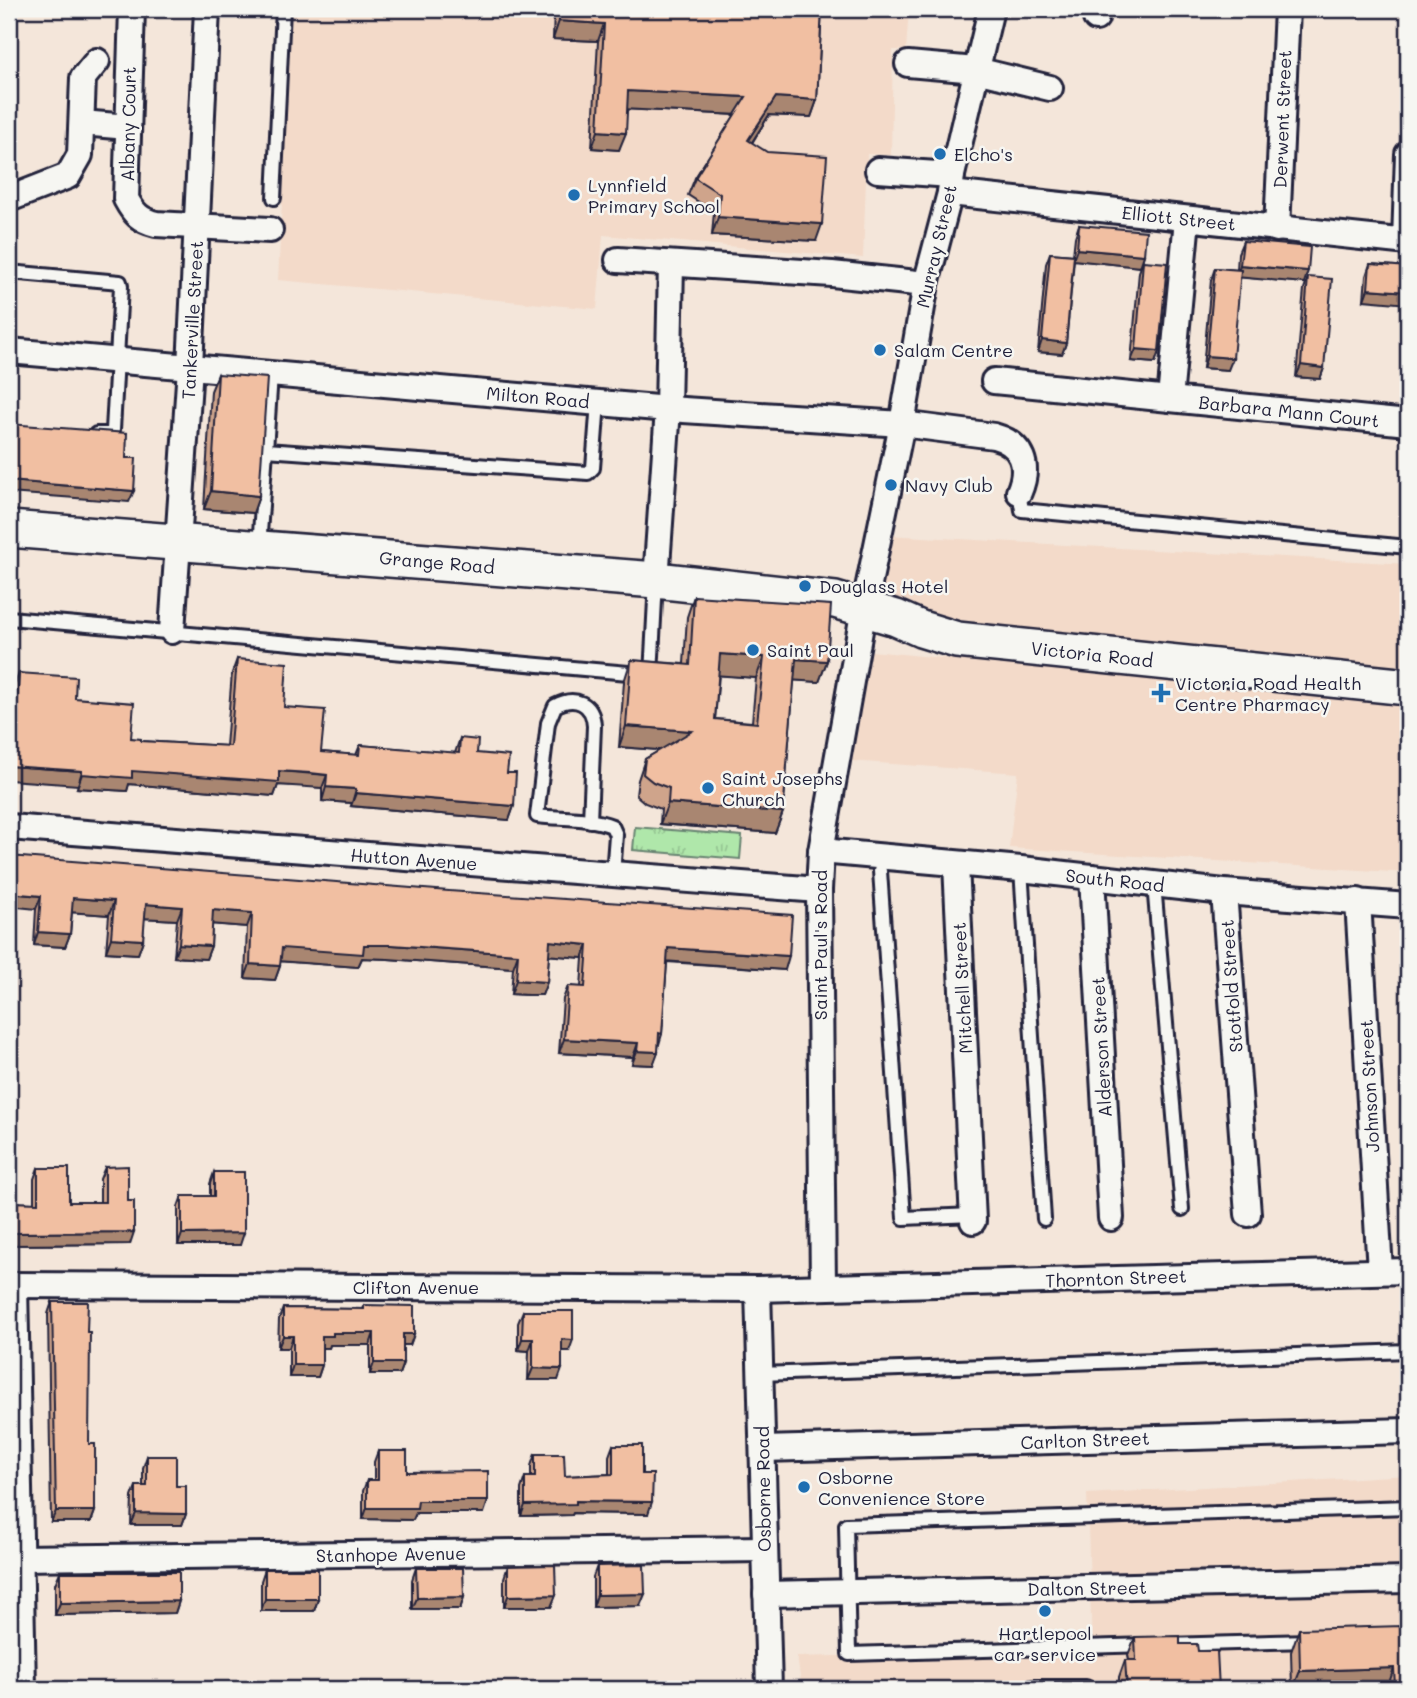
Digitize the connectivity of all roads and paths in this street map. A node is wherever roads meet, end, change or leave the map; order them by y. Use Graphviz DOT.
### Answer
graph roads {
  1 [pos="132,9"];
  2 [pos="208,9"];
  3 [pos="283,9"];
  4 [pos="991,9"];
  5 [pos="1287,9"];
  6 [pos="97,61"];
  7 [pos="908,64"];
  8 [pos="976,70"];
  9 [pos="1050,88"];
  10 [pos="82,123"];
  11 [pos="128,127"];
  12 [pos="1408,154"];
  13 [pos="877,170"];
  14 [pos="951,184"];
  15 [pos="274,198"];
  16 [pos="9,199"];
  17 [pos="1187,219"];
  18 [pos="197,227"];
  19 [pos="1278,229"];
  20 [pos="270,230"];
  21 [pos="1407,242"];
  22 [pos="618,260"];
  23 [pos="671,264"];
  24 [pos="9,272"];
  25 [pos="926,284"];
  26 [pos="9,351"];
  27 [pos="118,360"];
  28 [pos="190,367"];
  29 [pos="271,374"];
  30 [pos="994,381"];
  31 [pos="1170,399"];
  32 [pos="598,402"];
  33 [pos="668,409"];
  34 [pos="1408,423"];
  35 [pos="902,424"];
  36 [pos="77,433"];
  37 [pos="266,450"];
  38 [pos="1019,492"];
  39 [pos="9,528"];
  40 [pos="179,542"];
  41 [pos="1408,547"];
  42 [pos="259,548"];
  43 [pos="656,580"];
  44 [pos="864,608"];
  45 [pos="9,618"];
  46 [pos="172,631"];
  47 [pos="1408,687"];
  48 [pos="590,821"];
  49 [pos="9,827"];
  50 [pos="821,851"];
  51 [pos="956,864"];
  52 [pos="1021,869"];
  53 [pos="880,871"];
  54 [pos="613,874"];
  55 [pos="1092,877"];
  56 [pos="1154,884"];
  57 [pos="819,890"];
  58 [pos="1224,892"];
  59 [pos="1359,901"];
  60 [pos="1408,906"];
  61 [pos="1182,1209"];
  62 [pos="1248,1214"];
  63 [pos="973,1218"];
  64 [pos="1111,1218"];
  65 [pos="1044,1219"];
  66 [pos="1381,1271"];
  67 [pos="1408,1271"];
  68 [pos="12,1285"];
  69 [pos="823,1286"];
  70 [pos="758,1289"];
  71 [pos="1408,1351"];
  72 [pos="760,1374"];
  73 [pos="1408,1431"];
  74 [pos="762,1449"];
  75 [pos="1408,1507"];
  76 [pos="14,1532"];
  77 [pos="764,1549"];
  78 [pos="19,1558"];
  79 [pos="1408,1580"];
  80 [pos="848,1593"];
  81 [pos="766,1594"];
  82 [pos="1408,1638"];
  83 [pos="1380,1639"];
  84 [pos="1324,1640"];
  85 [pos="1086,1687"];
  86 [pos="23,1689"];
  87 [pos="769,1689"];
  88 [pos="1032,1689"];
  1 -- 11 [label="street, Albany Court"];
  2 -- 18 [label="street, Tankerville Street"];
  3 -- 15 [label="lane"];
  4 -- 8 [label="street, Murray Street"];
  5 -- 19 [label="street, Derwent Street"];
  6 -- 10 [label="street"];
  7 -- 8 [label="street"];
  8 -- 9 [label="street"];
  8 -- 14 [label="street, Murray Street"];
  10 -- 11 [label="street"];
  10 -- 16 [label="street"];
  11 -- 18 [label="street, Albany Court"];
  12 -- 21 [label="street"];
  13 -- 14 [label="street, Elliott Street"];
  14 -- 17 [label="street, Elliott Street"];
  14 -- 25 [label="street, Murray Street"];
  17 -- 19 [label="street, Elliott Street"];
  17 -- 31 [label="street"];
  18 -- 20 [label="street, Albany Court"];
  18 -- 28 [label="street, Tankerville Street"];
  19 -- 21 [label="street, Elliott Street"];
  22 -- 23 [label="street"];
  23 -- 25 [label="street"];
  23 -- 33 [label="street"];
  24 -- 27 [label="lane"];
  25 -- 35 [label="street, Murray Street"];
  26 -- 27 [label="street, Milton Road"];
  27 -- 28 [label="street, Milton Road"];
  27 -- 36 [label="lane"];
  28 -- 29 [label="street, Milton Road"];
  28 -- 40 [label="street, Tankerville Street"];
  29 -- 32 [label="street, Milton Road"];
  29 -- 37 [label="lane"];
  30 -- 31 [label="street, Barbara Mann Court"];
  31 -- 34 [label="street, Barbara Mann Court"];
  32 -- 33 [label="street, Milton Road"];
  32 -- 37 [label="lane"];
  33 -- 35 [label="street, Milton Road"];
  33 -- 43 [label="street"];
  35 -- 38 [label="street, Milton Road"];
  35 -- 44 [label="street, Murray Street"];
  37 -- 42 [label="lane"];
  38 -- 41 [label="lane"];
  39 -- 40 [label="street, Grange Road"];
  40 -- 42 [label="street, Grange Road"];
  40 -- 46 [label="street, Tankerville Street"];
  42 -- 43 [label="street, Grange Road"];
  43 -- 44 [label="street, Grange Road"];
  43 -- 46 [label="lane"];
  44 -- 47 [label="street, Victoria Road"];
  44 -- 50 [label="street, Saint Paul's Road"];
  45 -- 46 [label="lane"];
  48 -- 48 [label="lane"];
  48 -- 54 [label="lane"];
  49 -- 54 [label="street, Hutton Avenue"];
  50 -- 51 [label="street, South Road"];
  50 -- 57 [label="street, Saint Paul's Road"];
  51 -- 52 [label="street, South Road"];
  51 -- 63 [label="street, Mitchell Street"];
  52 -- 55 [label="street, South Road"];
  52 -- 65 [label="lane"];
  53 -- 63 [label="lane"];
  54 -- 57 [label="street, Hutton Avenue"];
  55 -- 56 [label="street, South Road"];
  55 -- 64 [label="street, Alderson Street"];
  56 -- 58 [label="street, South Road"];
  56 -- 61 [label="lane"];
  57 -- 69 [label="street, Saint Paul's Road"];
  58 -- 59 [label="street, South Road"];
  58 -- 62 [label="street, Stotfold Street"];
  59 -- 60 [label="street, South Road"];
  59 -- 66 [label="street, Johnson Street"];
  66 -- 67 [label="street, Thornton Street"];
  66 -- 69 [label="street, Thornton Street"];
  68 -- 70 [label="street, Clifton Avenue"];
  68 -- 76 [label="street"];
  69 -- 70 [label="street, Clifton Avenue"];
  70 -- 72 [label="street, Osborne Road"];
  71 -- 72 [label="lane"];
  72 -- 74 [label="street, Osborne Road"];
  73 -- 74 [label="street, Carlton Street"];
  74 -- 77 [label="street, Osborne Road"];
  75 -- 80 [label="lane"];
  76 -- 78 [label="street"];
  77 -- 78 [label="street, Stanhope Avenue"];
  77 -- 81 [label="street, Osborne Road"];
  78 -- 86 [label="street"];
  79 -- 80 [label="street, Dalton Street"];
  80 -- 81 [label="street, Dalton Street"];
  80 -- 84 [label="lane"];
  81 -- 87 [label="street, Osborne Road"];
  82 -- 83 [label="lane"];
  85 -- 88 [label="lane"];
}
